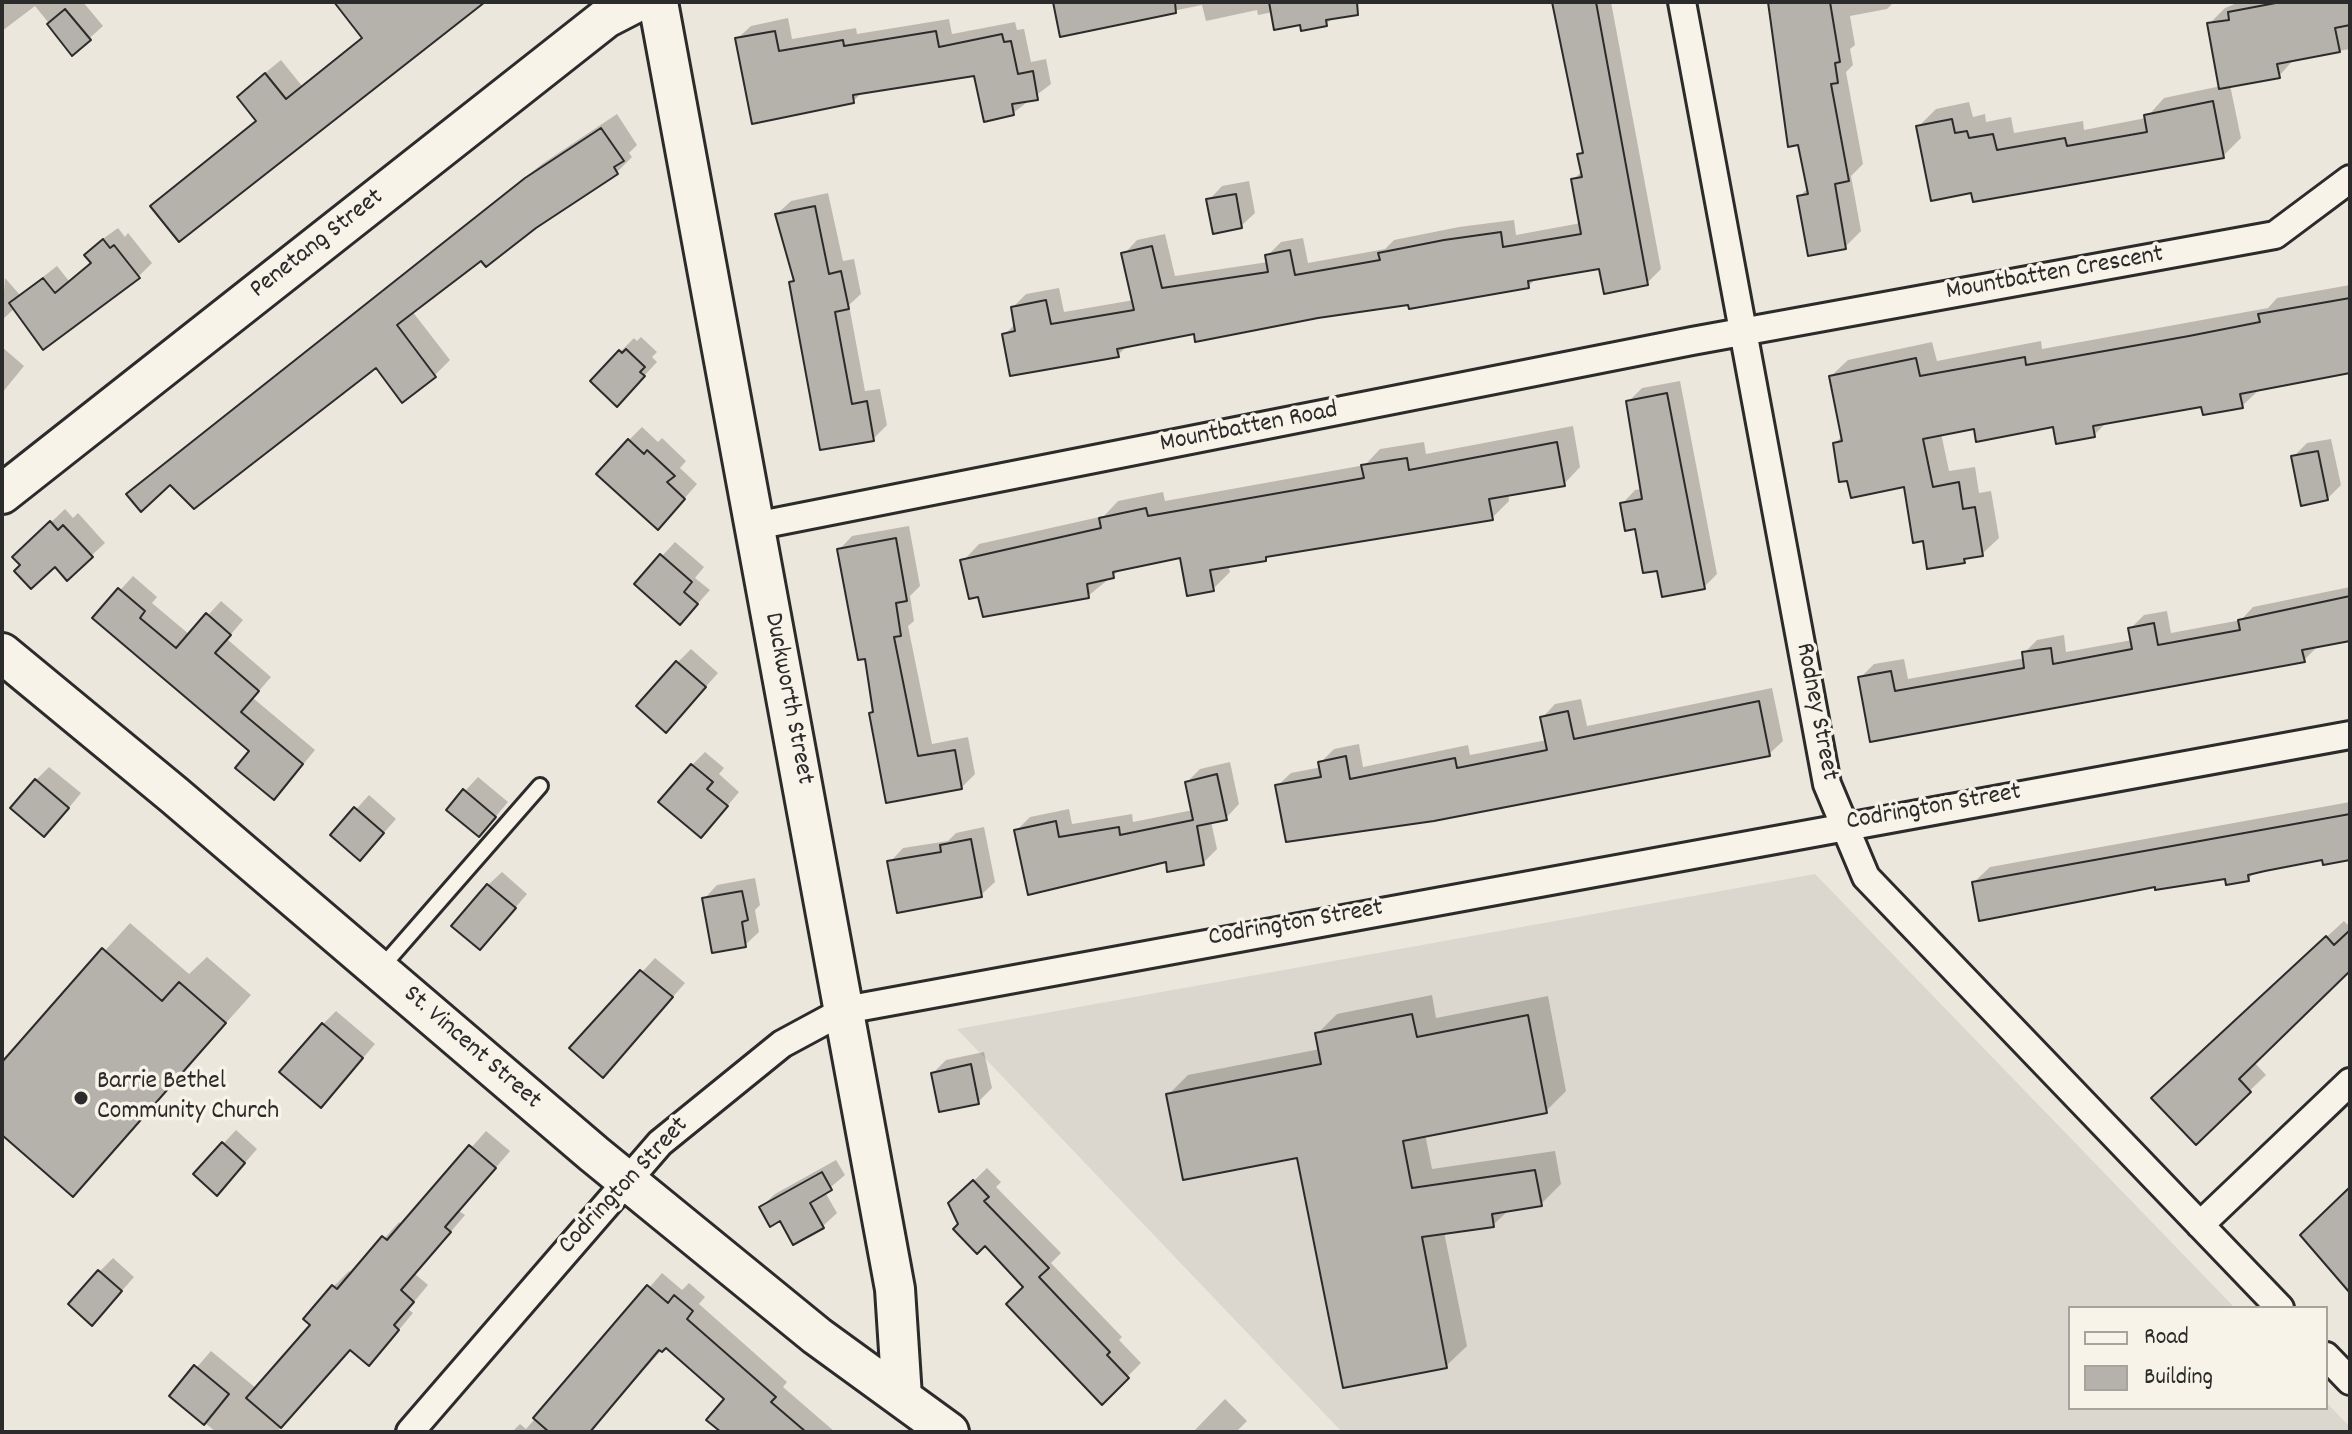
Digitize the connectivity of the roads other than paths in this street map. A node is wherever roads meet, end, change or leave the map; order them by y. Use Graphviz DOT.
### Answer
graph roads {
  1 [pos="637,2"];
  2 [pos="658,2"];
  3 [pos="1682,2"];
  4 [pos="2350,179"];
  5 [pos="1743,332"];
  6 [pos="2,494"];
  7 [pos="755,526"];
  8 [pos="2,653"];
  9 [pos="2350,735"];
  10 [pos="540,786"];
  11 [pos="1845,825"];
  12 [pos="379,970"];
  13 [pos="845,1010"];
  14 [pos="2350,1082"];
  15 [pos="627,1180"];
  16 [pos="2200,1225"];
  17 [pos="2278,1306"];
  18 [pos="2328,1358"];
  19 [pos="2350,1381"];
  20 [pos="902,1397"];
  21 [pos="410,1432"];
  22 [pos="949,1432"];
  1 -- 6 [label="main road, Penetang Street"];
  2 -- 7 [label="main road, Duckworth Street"];
  3 -- 5 [label="street, Rodney Street"];
  4 -- 5 [label="street, Mountbatten Crescent"];
  5 -- 7 [label="street, Mountbatten Road"];
  5 -- 11 [label="street, Rodney Street"];
  7 -- 13 [label="main road, Duckworth Street"];
  8 -- 12 [label="main road, St. Vincent Street"];
  9 -- 11 [label="street, Codrington Street"];
  10 -- 12 [label="lane"];
  11 -- 13 [label="street, Codrington Street"];
  11 -- 16 [label="street, Rodney Street"];
  12 -- 15 [label="main road, St. Vincent Street"];
  13 -- 15 [label="street, Codrington Street"];
  13 -- 20 [label="main road, Duckworth Street"];
  14 -- 16 [label="street"];
  15 -- 20 [label="main road, St. Vincent Street"];
  15 -- 21 [label="street, Codrington Street"];
  16 -- 17 [label="street, Rodney Street"];
  18 -- 19 [label="street"];
  20 -- 22 [label="main road, St. Vincent Street"];
}
